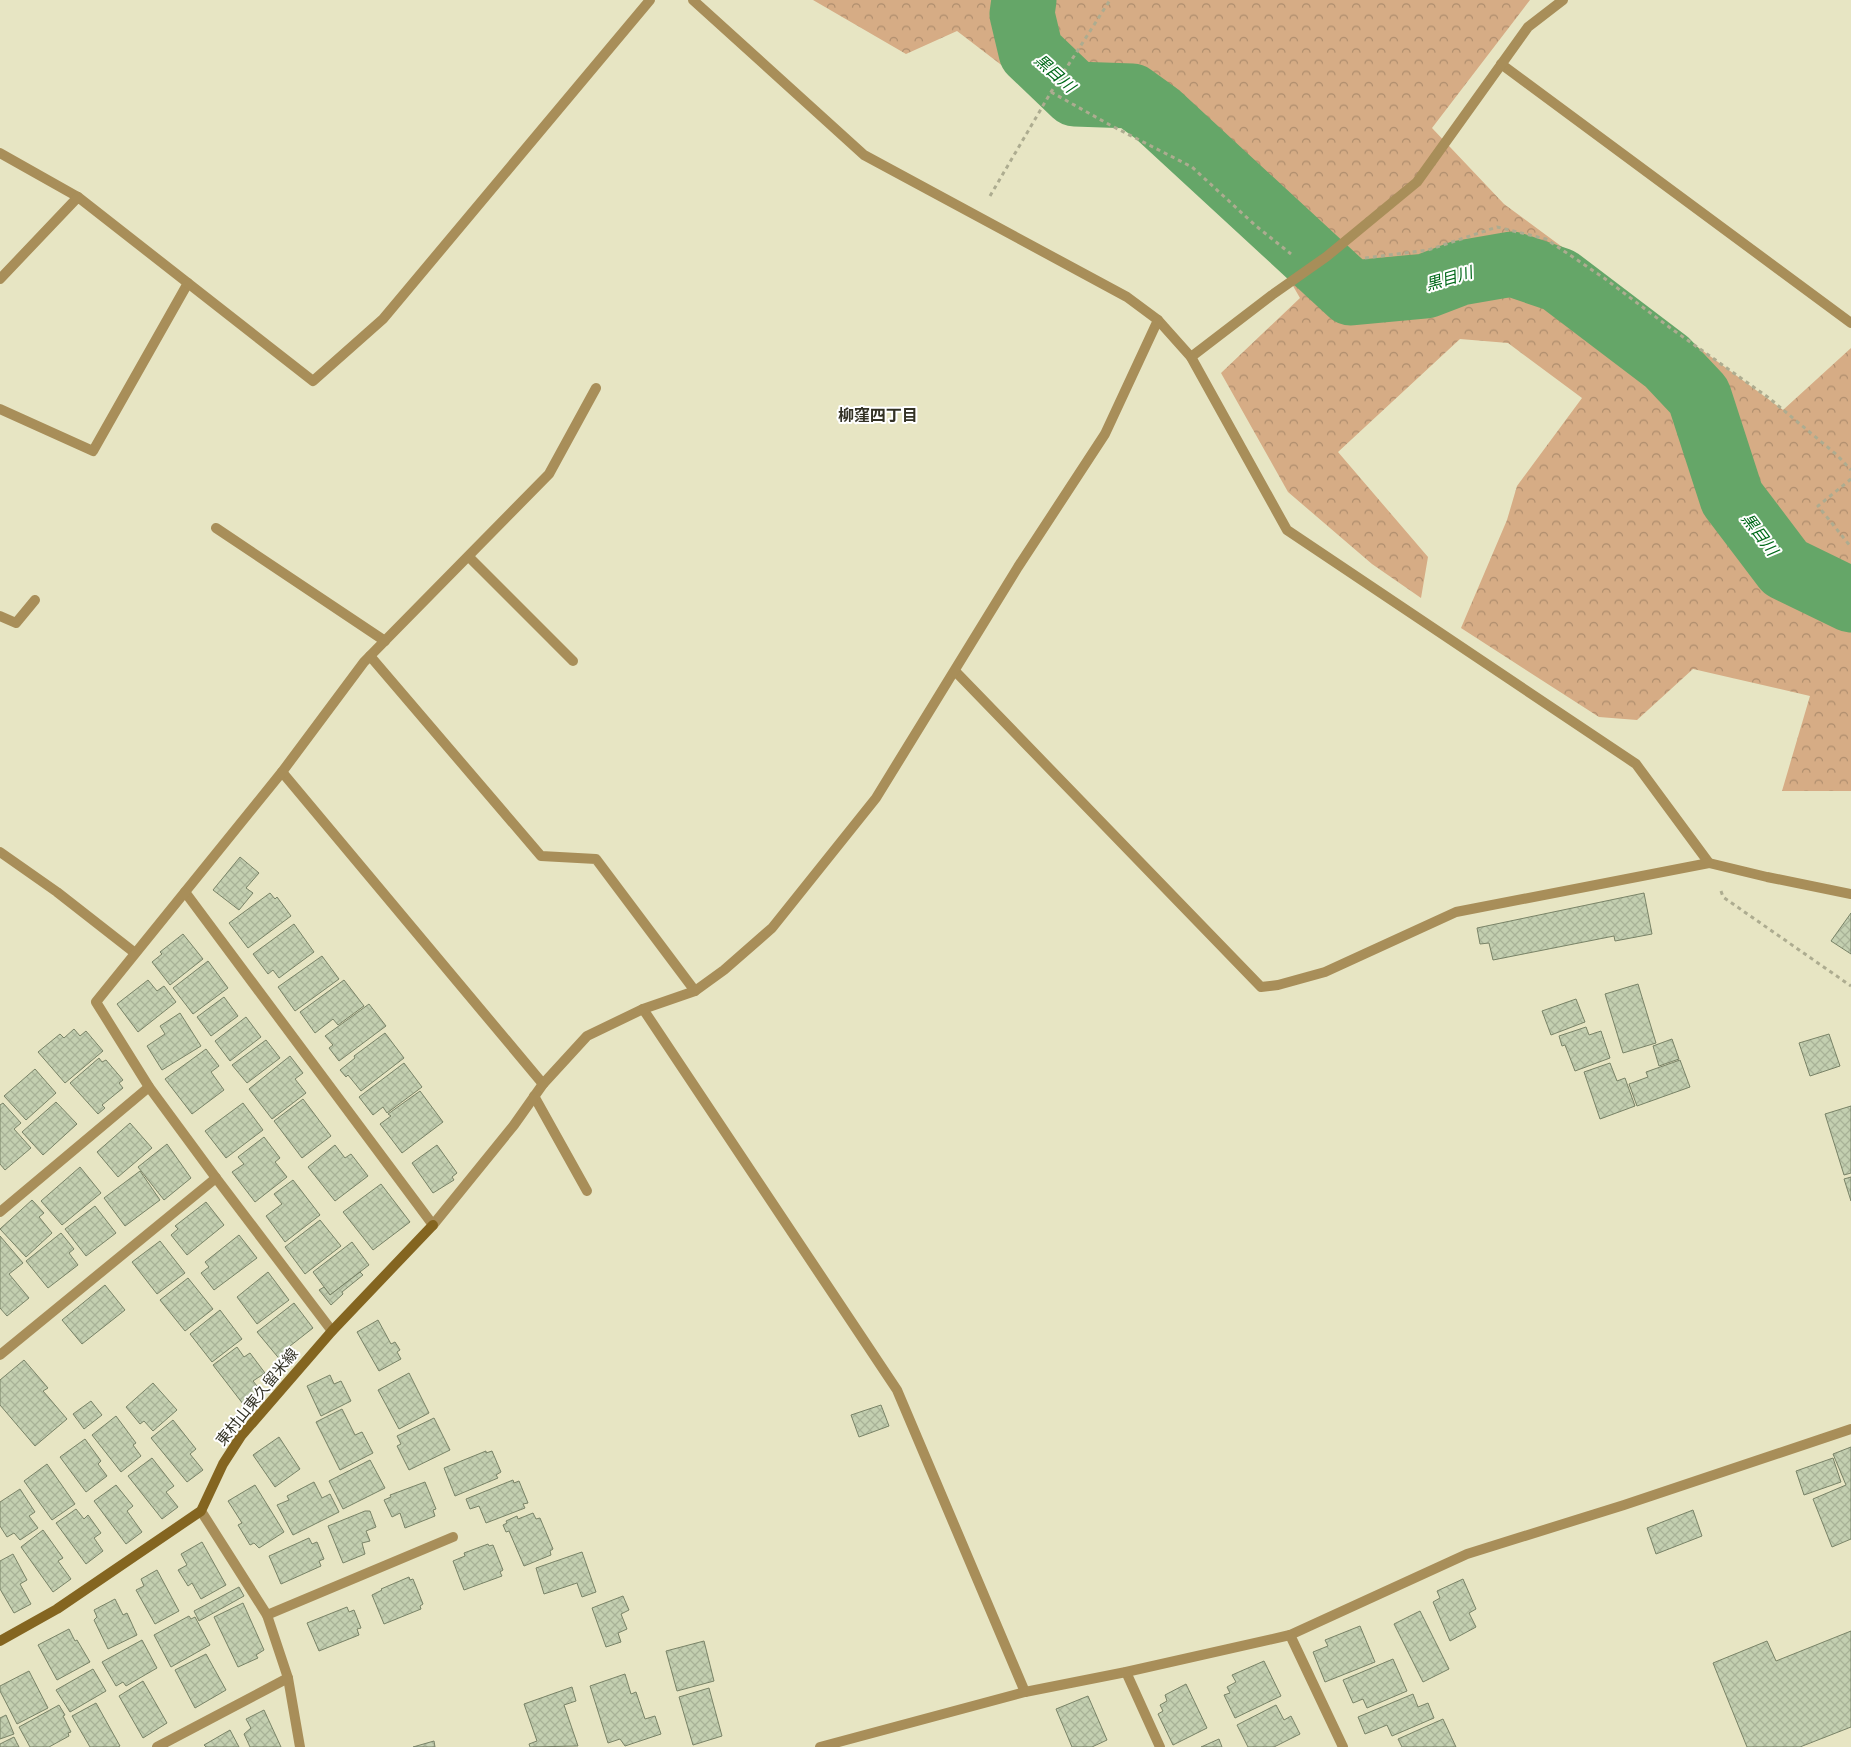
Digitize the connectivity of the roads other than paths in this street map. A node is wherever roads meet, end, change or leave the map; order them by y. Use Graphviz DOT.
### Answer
graph roads {
  1 [pos="650,0"];
  2 [pos="693,0"];
  3 [pos="1562,0"];
  4 [pos="1501,64"];
  5 [pos="0,154"];
  6 [pos="78,197"];
  7 [pos="0,279"];
  8 [pos="188,283"];
  9 [pos="1158,320"];
  10 [pos="1851,323"];
  11 [pos="1191,357"];
  12 [pos="596,388"];
  13 [pos="0,409"];
  14 [pos="216,528"];
  15 [pos="469,557"];
  16 [pos="35,600"];
  17 [pos="0,616"];
  18 [pos="385,641"];
  19 [pos="370,656"];
  20 [pos="573,661"];
  21 [pos="955,672"];
  22 [pos="282,772"];
  23 [pos="0,852"];
  24 [pos="1709,863"];
  25 [pos="184,892"];
  26 [pos="1851,894"];
  27 [pos="136,953"];
  28 [pos="695,991"];
  29 [pos="643,1009"];
  30 [pos="543,1084"];
  31 [pos="150,1086"];
  32 [pos="534,1096"];
  33 [pos="216,1178"];
  34 [pos="587,1191"];
  35 [pos="0,1212"];
  36 [pos="433,1224"];
  37 [pos="332,1331"];
  38 [pos="0,1355"];
  39 [pos="1851,1429"];
  40 [pos="201,1511"];
  41 [pos="453,1537"];
  42 [pos="267,1615"];
  43 [pos="1290,1635"];
  44 [pos="0,1641"];
  45 [pos="1126,1672"];
  46 [pos="288,1678"];
  47 [pos="1025,1692"];
  48 [pos="157,1747"];
  49 [pos="300,1747"];
  50 [pos="820,1747"];
  51 [pos="1160,1747"];
  52 [pos="1343,1747"];
  1 -- 8 [label="street"];
  2 -- 9 [label="street"];
  3 -- 4 [label="street"];
  4 -- 10 [label="street"];
  4 -- 11 [label="street"];
  5 -- 6 [label="street"];
  6 -- 7 [label="street"];
  6 -- 8 [label="street"];
  8 -- 13 [label="street"];
  9 -- 11 [label="street"];
  9 -- 21 [label="street"];
  11 -- 24 [label="street"];
  12 -- 15 [label="street"];
  14 -- 18 [label="street"];
  15 -- 18 [label="street"];
  15 -- 20 [label="street"];
  16 -- 17 [label="street"];
  18 -- 19 [label="street"];
  19 -- 22 [label="street"];
  19 -- 28 [label="street"];
  21 -- 24 [label="street"];
  21 -- 28 [label="street"];
  22 -- 25 [label="street"];
  22 -- 30 [label="street"];
  23 -- 27 [label="street"];
  24 -- 26 [label="street"];
  25 -- 27 [label="street"];
  25 -- 36 [label="street"];
  27 -- 31 [label="street"];
  28 -- 29 [label="street"];
  29 -- 30 [label="street"];
  29 -- 47 [label="street"];
  30 -- 32 [label="street"];
  31 -- 33 [label="street"];
  31 -- 35 [label="street"];
  32 -- 34 [label="street"];
  32 -- 36 [label="street"];
  33 -- 37 [label="street"];
  33 -- 38 [label="street"];
  36 -- 37 [label="main road, 東村山東久留米線"];
  37 -- 40 [label="main road, 東村山東久留米線"];
  39 -- 43 [label="street"];
  40 -- 42 [label="street"];
  40 -- 44 [label="main road"];
  41 -- 42 [label="street"];
  42 -- 46 [label="street"];
  43 -- 45 [label="street"];
  43 -- 52 [label="street"];
  45 -- 47 [label="street"];
  45 -- 51 [label="street"];
  46 -- 48 [label="street"];
  46 -- 49 [label="street"];
  47 -- 50 [label="street"];
}
